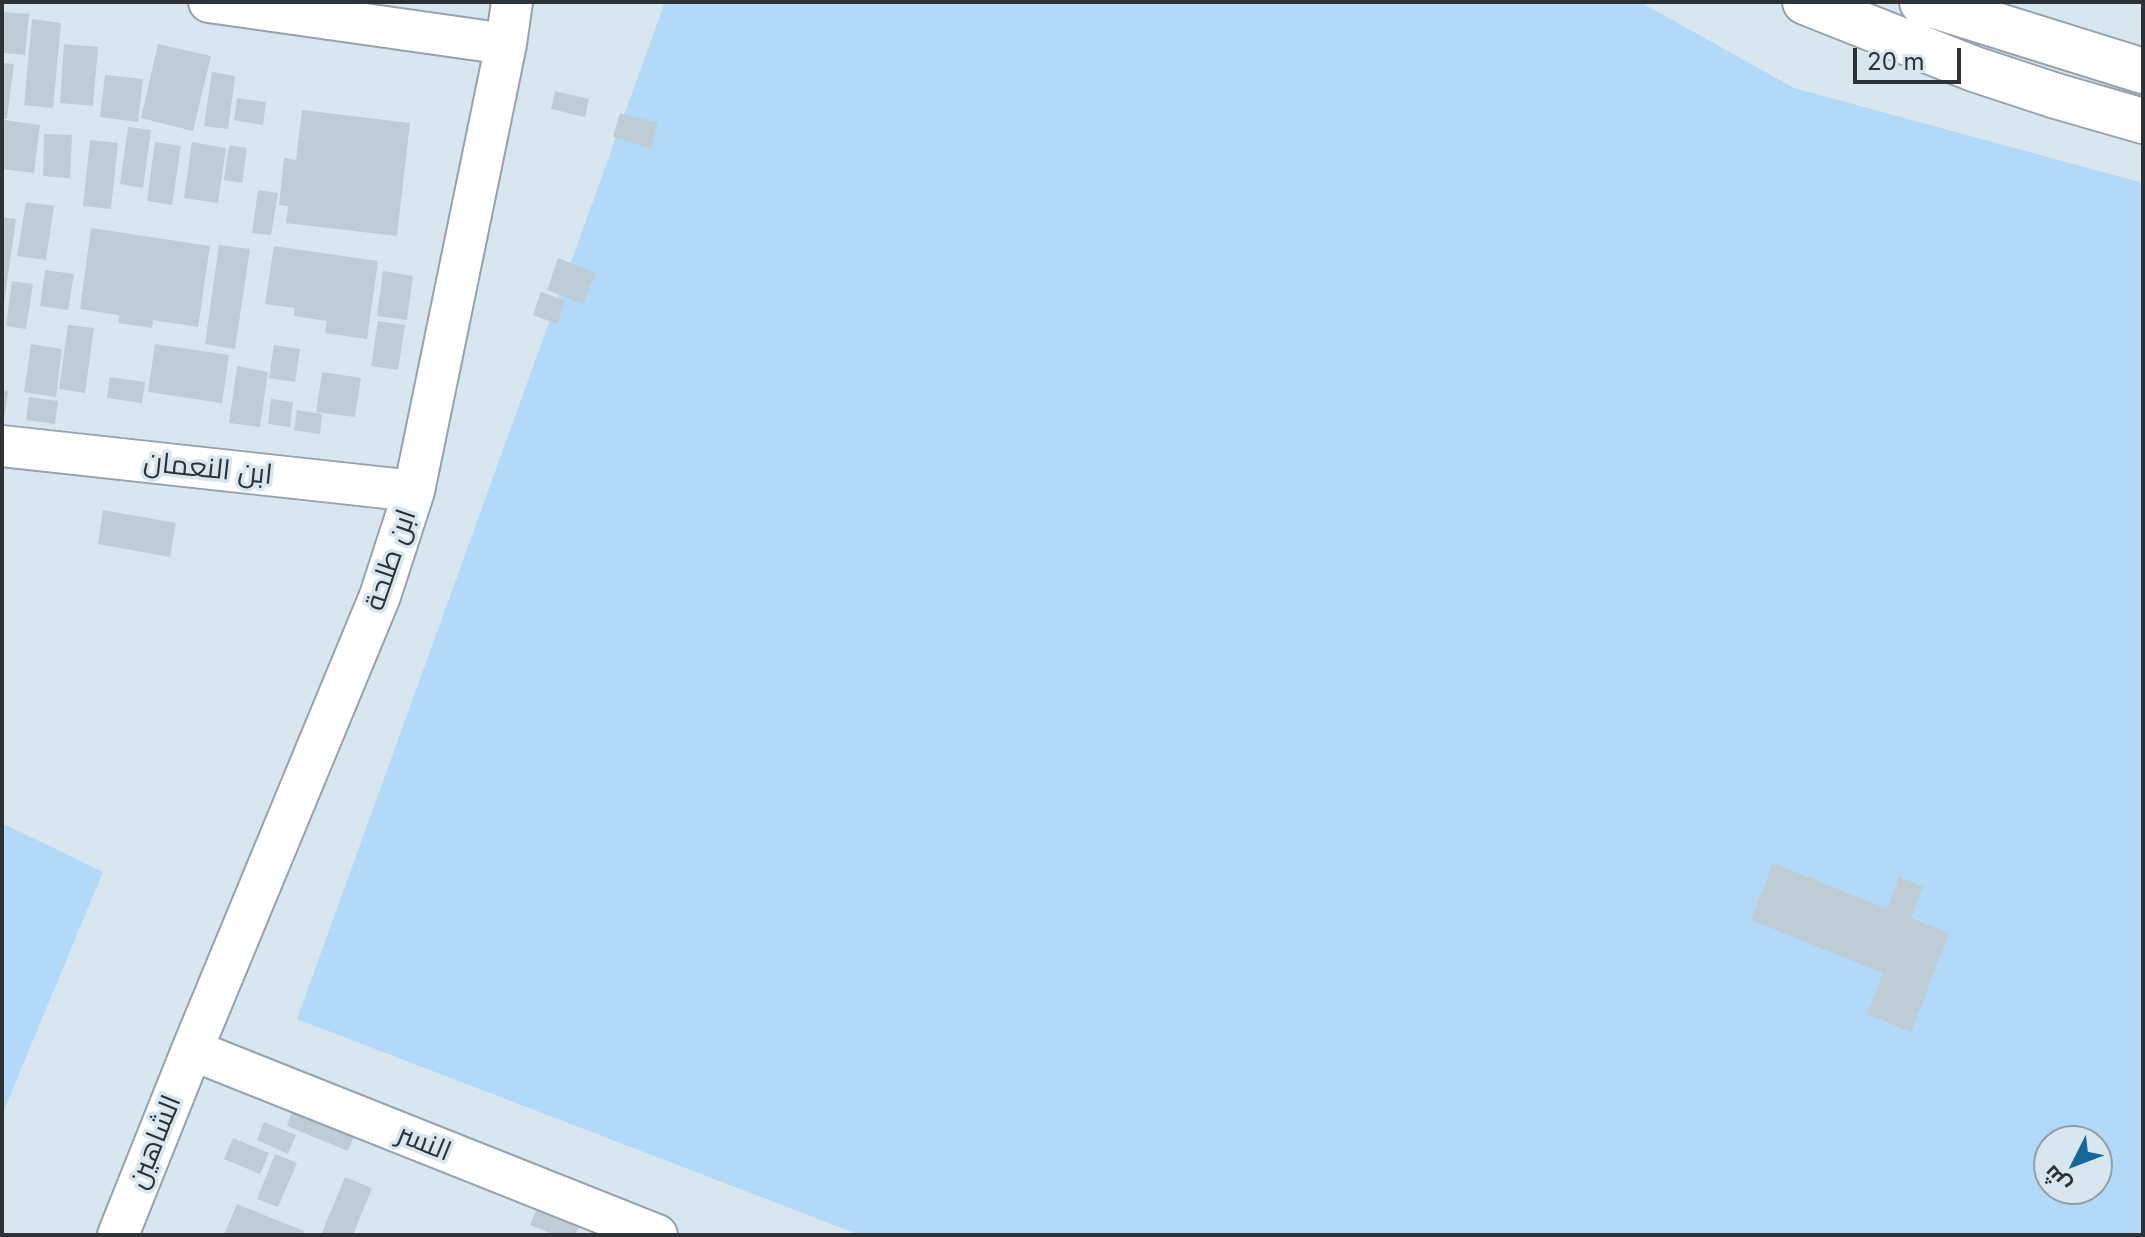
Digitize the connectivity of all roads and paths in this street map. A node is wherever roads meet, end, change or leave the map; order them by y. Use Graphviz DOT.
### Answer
graph roads {
  1 [pos="209,2"];
  2 [pos="512,2"];
  3 [pos="1805,2"];
  4 [pos="1922,2"];
  5 [pos="506,44"];
  6 [pos="2143,72"];
  7 [pos="2143,119"];
  8 [pos="2,446"];
  9 [pos="414,491"];
  10 [pos="192,1050"];
  11 [pos="118,1235"];
  12 [pos="657,1235"];
  1 -- 5 [label="street"];
  2 -- 5 [label="street, ابن طلحة"];
  3 -- 7 [label="street"];
  4 -- 6 [label="street"];
  5 -- 9 [label="street, ابن طلحة"];
  6 -- 7 [label="street"];
  8 -- 9 [label="street, ابن النعمان"];
  9 -- 10 [label="street, ابن طلحة"];
  10 -- 11 [label="street, الشاهين"];
  10 -- 12 [label="street, النسر"];
}
